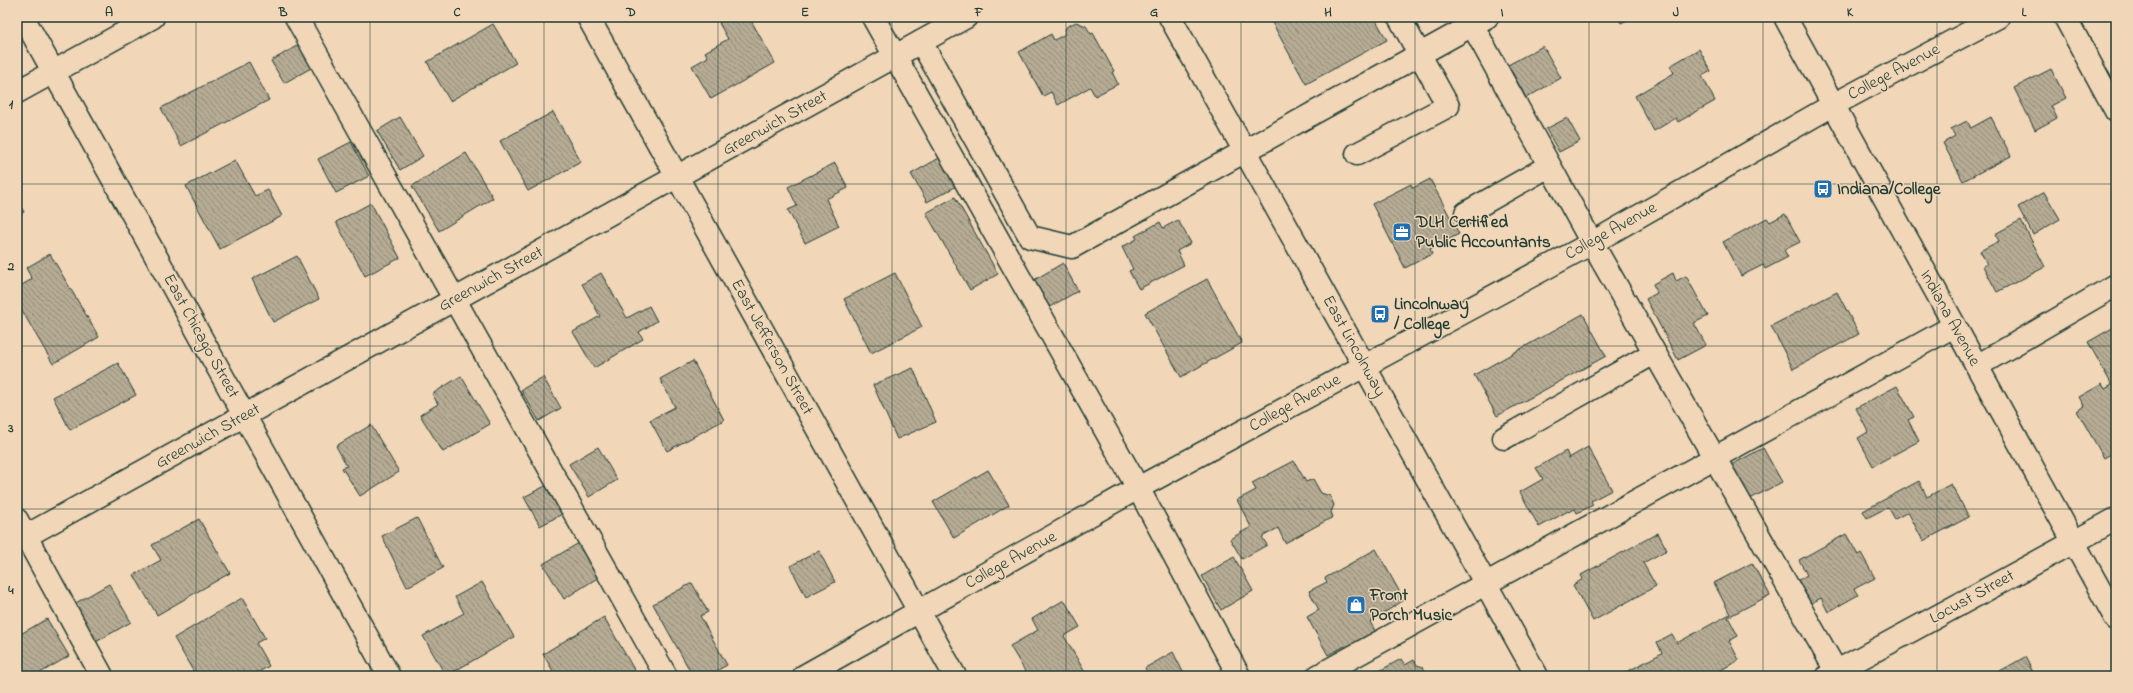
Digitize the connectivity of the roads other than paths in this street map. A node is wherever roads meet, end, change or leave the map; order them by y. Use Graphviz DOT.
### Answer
graph roads {
  1 [pos="23,17"];
  2 [pos="153,17"];
  3 [pos="296,17"];
  4 [pos="588,17"];
  5 [pos="873,17"];
  6 [pos="966,17"];
  7 [pos="1170,17"];
  8 [pos="1399,17"];
  9 [pos="1785,17"];
  10 [pos="1998,17"];
  11 [pos="2065,17"];
  12 [pos="1476,20"];
  13 [pos="921,42"];
  14 [pos="1419,54"];
  15 [pos="894,57"];
  16 [pos="54,72"];
  17 [pos="17,92"];
  18 [pos="1833,105"];
  19 [pos="2116,111"];
  20 [pos="1245,151"];
  21 [pos="1357,154"];
  22 [pos="1549,166"];
  23 [pos="677,176"];
  24 [pos="1466,213"];
  25 [pos="1592,243"];
  26 [pos="2116,285"];
  27 [pos="455,300"];
  28 [pos="1954,326"];
  29 [pos="1654,353"];
  30 [pos="1364,365"];
  31 [pos="1977,366"];
  32 [pos="245,416"];
  33 [pos="1504,438"];
  34 [pos="1714,458"];
  35 [pos="1138,488"];
  36 [pos="2116,519"];
  37 [pos="20,533"];
  38 [pos="2074,542"];
  39 [pos="1486,584"];
  40 [pos="919,612"];
  41 [pos="2116,618"];
  42 [pos="1834,674"];
  43 [pos="102,676"];
  44 [pos="389,676"];
  45 [pos="666,676"];
  46 [pos="804,676"];
  47 [pos="955,676"];
  48 [pos="1239,676"];
  49 [pos="1318,676"];
  50 [pos="1537,676"];
  1 -- 16 [label="street, East Chicago Street"];
  2 -- 16 [label="street"];
  3 -- 27 [label="street"];
  4 -- 23 [label="street, East Jefferson Street"];
  5 -- 15 [label="street"];
  6 -- 13 [label="street, Greenwich Street"];
  7 -- 20 [label="street, East Lincolnway"];
  8 -- 14 [label="street"];
  9 -- 18 [label="street, Indiana Avenue"];
  10 -- 18 [label="street, College Avenue"];
  11 -- 19 [label="street"];
  12 -- 14 [label="street"];
  12 -- 22 [label="street"];
  13 -- 15 [label="street, Greenwich Street"];
  13 -- 20 [label="street"];
  14 -- 20 [label="street"];
  14 -- 21 [label="street"];
  15 -- 23 [label="street, Greenwich Street"];
  15 -- 35 [label="street"];
  16 -- 17 [label="street"];
  16 -- 32 [label="street, East Chicago Street"];
  18 -- 25 [label="street, College Avenue"];
  18 -- 28 [label="street, Indiana Avenue"];
  20 -- 30 [label="street, East Lincolnway"];
  22 -- 24 [label="street"];
  22 -- 25 [label="street"];
  23 -- 27 [label="street, Greenwich Street"];
  23 -- 40 [label="street, East Jefferson Street"];
  25 -- 29 [label="street"];
  25 -- 30 [label="street, College Avenue"];
  26 -- 31 [label="street"];
  27 -- 32 [label="street, Greenwich Street"];
  27 -- 45 [label="street"];
  28 -- 31 [label="street, Indiana Avenue"];
  28 -- 34 [label="street"];
  29 -- 33 [label="street"];
  29 -- 34 [label="street"];
  30 -- 35 [label="street, College Avenue"];
  30 -- 39 [label="street, East Lincolnway"];
  31 -- 38 [label="street, Indiana Avenue"];
  32 -- 37 [label="street, Greenwich Street"];
  32 -- 44 [label="street, East Chicago Street"];
  34 -- 39 [label="street"];
  34 -- 42 [label="street"];
  35 -- 40 [label="street, College Avenue"];
  35 -- 48 [label="street"];
  36 -- 38 [label="street, Locust Street"];
  37 -- 43 [label="street"];
  38 -- 41 [label="street, Indiana Avenue"];
  38 -- 42 [label="street, Locust Street"];
  39 -- 49 [label="street"];
  39 -- 50 [label="street, East Lincolnway"];
  40 -- 46 [label="street, College Avenue"];
  40 -- 47 [label="street, East Jefferson Street"];
}
